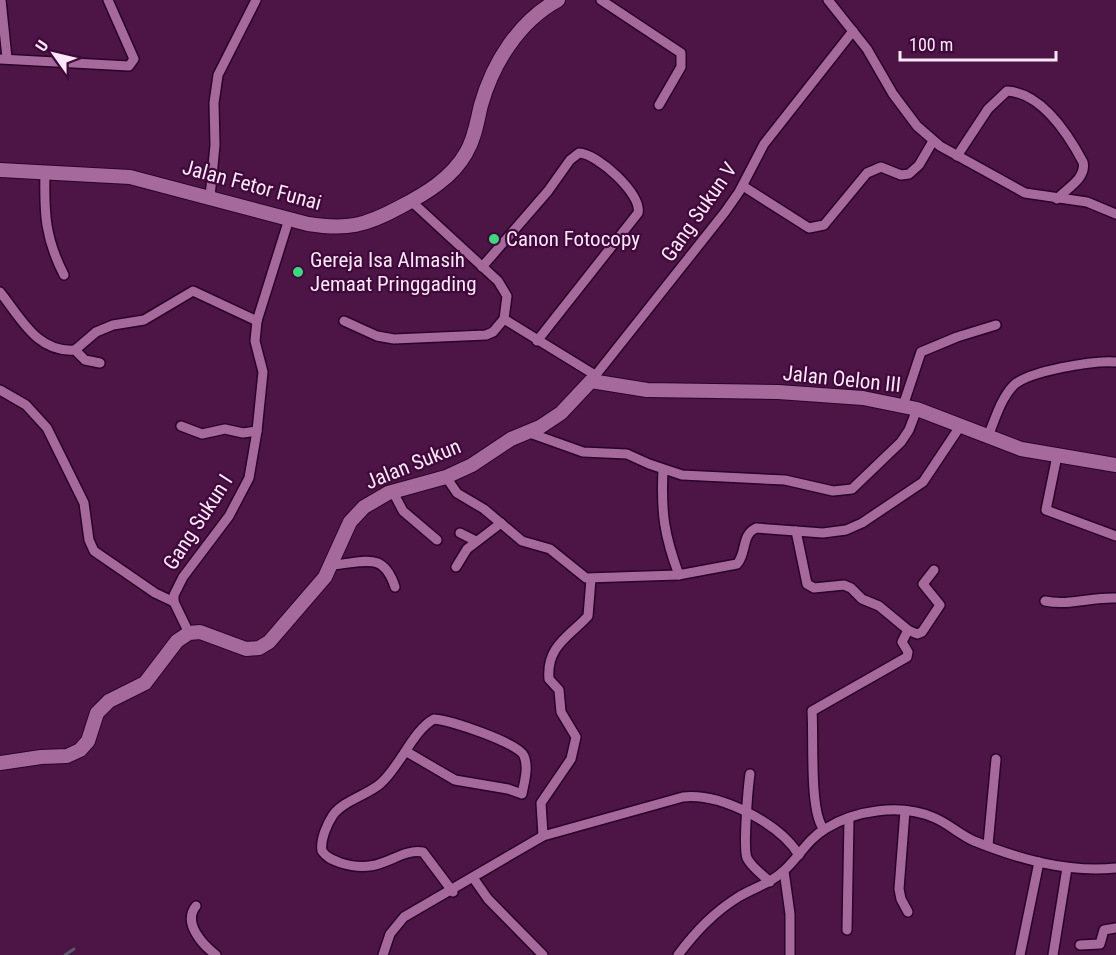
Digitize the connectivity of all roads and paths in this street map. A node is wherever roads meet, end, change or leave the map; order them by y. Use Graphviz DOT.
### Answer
graph roads {
  1 [pos="1,0"];
  2 [pos="108,0"];
  3 [pos="256,0"];
  4 [pos="601,0"];
  5 [pos="828,0"];
  6 [pos="548,2"];
  7 [pos="853,31"];
  8 [pos="4,59"];
  9 [pos="659,105"];
  10 [pos="933,141"];
  11 [pos="957,156"];
  12 [pos="0,170"];
  13 [pos="45,173"];
  14 [pos="743,186"];
  15 [pos="210,196"];
  16 [pos="1057,199"];
  17 [pos="411,201"];
  18 [pos="1116,214"];
  19 [pos="289,219"];
  20 [pos="482,267"];
  21 [pos="64,275"];
  22 [pos="0,292"];
  23 [pos="504,320"];
  24 [pos="256,321"];
  25 [pos="344,321"];
  26 [pos="996,325"];
  27 [pos="537,341"];
  28 [pos="75,350"];
  29 [pos="1116,362"];
  30 [pos="100,363"];
  31 [pos="593,378"];
  32 [pos="0,390"];
  33 [pos="910,408"];
  34 [pos="961,425"];
  35 [pos="181,426"];
  36 [pos="257,430"];
  37 [pos="527,432"];
  38 [pos="988,436"];
  39 [pos="1057,456"];
  40 [pos="1116,465"];
  41 [pos="663,470"];
  42 [pos="446,477"];
  43 [pos="393,492"];
  44 [pos="501,523"];
  45 [pos="796,531"];
  46 [pos="460,533"];
  47 [pos="1116,536"];
  48 [pos="437,540"];
  49 [pos="476,541"];
  50 [pos="331,565"];
  51 [pos="456,567"];
  52 [pos="934,570"];
  53 [pos="679,575"];
  54 [pos="591,579"];
  55 [pos="395,587"];
  56 [pos="1116,598"];
  57 [pos="1045,601"];
  58 [pos="174,602"];
  59 [pos="908,630"];
  60 [pos="189,633"];
  61 [pos="407,752"];
  62 [pos="996,759"];
  63 [pos="0,763"];
  64 [pos="750,774"];
  65 [pos="522,794"];
  66 [pos="541,803"];
  67 [pos="905,811"];
  68 [pos="747,812"];
  69 [pos="849,819"];
  70 [pos="824,829"];
  71 [pos="543,836"];
  72 [pos="988,845"];
  73 [pos="799,855"];
  74 [pos="1039,862"];
  75 [pos="1067,868"];
  76 [pos="1116,868"];
  77 [pos="784,871"];
  78 [pos="474,879"];
  79 [pos="770,882"];
  80 [pos="453,892"];
  81 [pos="196,906"];
  82 [pos="908,912"];
  83 [pos="1116,928"];
  84 [pos="847,930"];
  85 [pos="1080,945"];
  86 [pos="216,955"];
  87 [pos="383,955"];
  88 [pos="543,955"];
  89 [pos="678,955"];
  90 [pos="790,955"];
  91 [pos="1020,955"];
  92 [pos="1053,955"];
  1 -- 8 [label="street"];
  2 -- 8 [label="street"];
  3 -- 15 [label="street"];
  4 -- 9 [label="street"];
  5 -- 7 [label="street"];
  6 -- 17 [label="street, Jalan Fetor Funai"];
  7 -- 10 [label="street"];
  7 -- 14 [label="street, Gang Sukun V"];
  10 -- 11 [label="street"];
  10 -- 14 [label="street"];
  11 -- 16 [label="street"];
  11 -- 16 [label="street"];
  12 -- 13 [label="street, Jalan Fetor Funai"];
  13 -- 15 [label="street, Jalan Fetor Funai"];
  13 -- 21 [label="street"];
  14 -- 31 [label="street, Gang Sukun V"];
  15 -- 19 [label="street, Jalan Fetor Funai"];
  16 -- 18 [label="street"];
  17 -- 19 [label="street, Jalan Fetor Funai"];
  17 -- 20 [label="street"];
  19 -- 24 [label="street, Gang Sukun I"];
  20 -- 23 [label="street"];
  20 -- 27 [label="street"];
  22 -- 28 [label="street"];
  23 -- 25 [label="street"];
  23 -- 27 [label="street"];
  24 -- 28 [label="street"];
  24 -- 36 [label="street, Gang Sukun I"];
  26 -- 33 [label="street"];
  27 -- 31 [label="street"];
  28 -- 30 [label="street"];
  29 -- 38 [label="street"];
  31 -- 33 [label="street, Jalan Oelon III"];
  31 -- 37 [label="street, Jalan Sukun"];
  32 -- 58 [label="street"];
  33 -- 34 [label="street, Jalan Oelon III"];
  33 -- 41 [label="street"];
  34 -- 38 [label="street, Jalan Oelon III"];
  34 -- 45 [label="street"];
  35 -- 36 [label="street"];
  36 -- 58 [label="street, Gang Sukun I"];
  37 -- 41 [label="street"];
  37 -- 42 [label="street, Jalan Sukun"];
  38 -- 39 [label="street, Jalan Oelon III"];
  39 -- 40 [label="street, Jalan Oelon III"];
  39 -- 47 [label="street"];
  41 -- 53 [label="street"];
  42 -- 43 [label="street, Jalan Sukun"];
  42 -- 44 [label="street"];
  43 -- 48 [label="street"];
  43 -- 50 [label="street, Jalan Sukun"];
  44 -- 49 [label="street"];
  44 -- 54 [label="street"];
  45 -- 53 [label="street"];
  45 -- 59 [label="street"];
  46 -- 49 [label="street"];
  49 -- 51 [label="street"];
  50 -- 55 [label="street"];
  50 -- 60 [label="street, Jalan Sukun"];
  52 -- 59 [label="street"];
  53 -- 54 [label="street"];
  54 -- 66 [label="street"];
  56 -- 57 [label="street"];
  58 -- 60 [label="street, Gang Sukun I"];
  59 -- 70 [label="street"];
  60 -- 63 [label="street"];
  61 -- 65 [label="street"];
  61 -- 65 [label="street"];
  61 -- 80 [label="street"];
  62 -- 72 [label="street"];
  64 -- 68 [label="street"];
  65 -- 66 [label="street"];
  66 -- 71 [label="street"];
  67 -- 69 [label="street"];
  67 -- 72 [label="street"];
  67 -- 82 [label="street"];
  68 -- 71 [label="street"];
  68 -- 73 [label="street"];
  68 -- 79 [label="street"];
  69 -- 70 [label="street"];
  69 -- 84 [label="street"];
  70 -- 73 [label="street"];
  71 -- 78 [label="street"];
  72 -- 74 [label="street"];
  73 -- 77 [label="street"];
  74 -- 75 [label="street"];
  74 -- 91 [label="street"];
  75 -- 76 [label="street"];
  75 -- 92 [label="street"];
  77 -- 79 [label="street"];
  77 -- 90 [label="street"];
  78 -- 80 [label="street"];
  78 -- 88 [label="street"];
  79 -- 89 [label="street"];
  80 -- 87 [label="street"];
  81 -- 86 [label="street"];
  83 -- 85 [label="street"];
}
